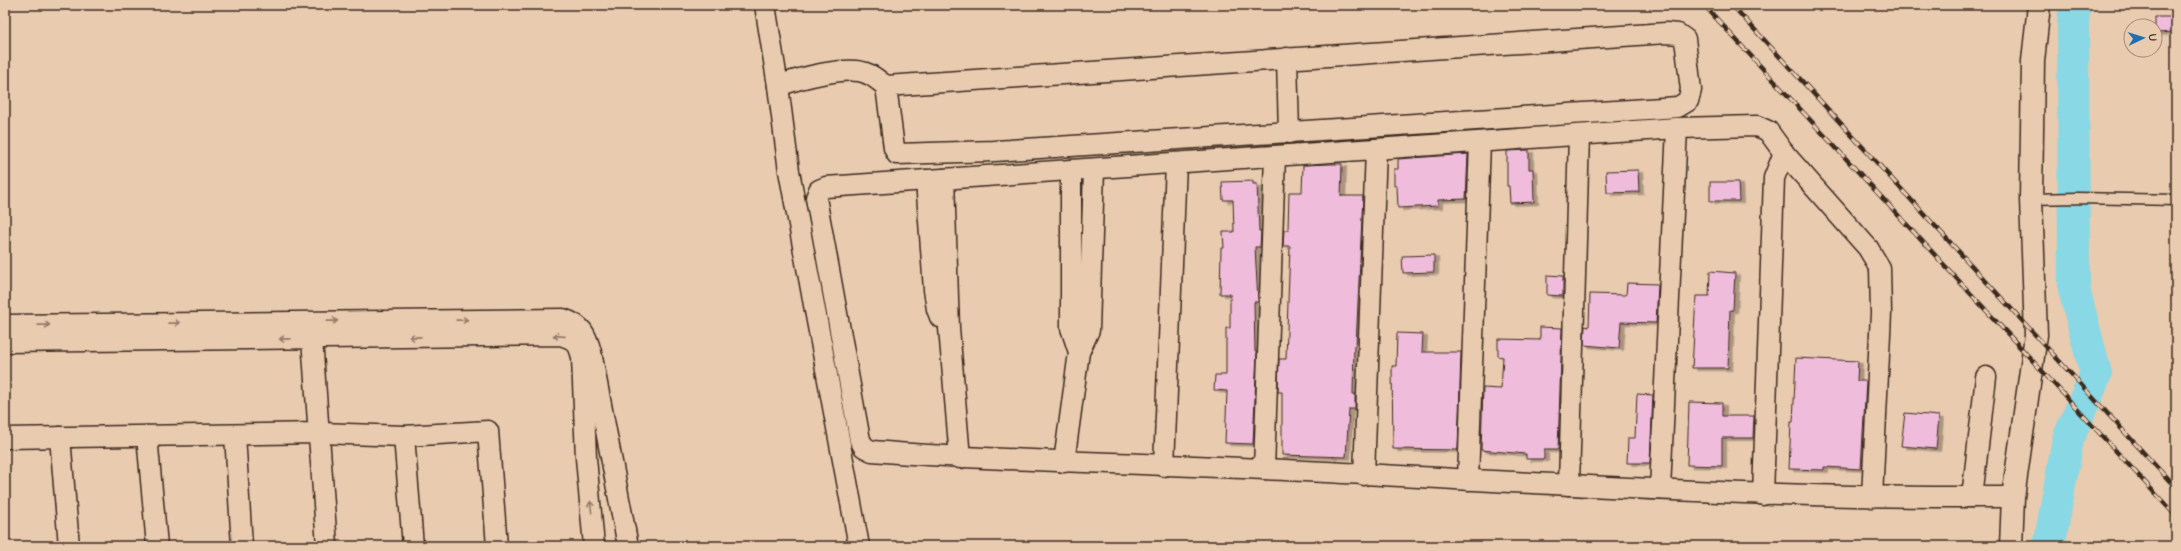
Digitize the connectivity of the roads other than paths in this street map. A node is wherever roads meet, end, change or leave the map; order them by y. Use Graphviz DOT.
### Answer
graph roads {
  1 [pos="765,5"];
  2 [pos="2039,5"];
  3 [pos="1288,58"];
  4 [pos="778,86"];
  5 [pos="886,86"];
  6 [pos="1677,128"];
  7 [pos="1289,133"];
  8 [pos="1579,135"];
  9 [pos="1480,142"];
  10 [pos="1376,149"];
  11 [pos="1784,153"];
  12 [pos="1275,156"];
  13 [pos="1176,163"];
  14 [pos="1094,169"];
  15 [pos="1070,170"];
  16 [pos="935,180"];
  17 [pos="2038,199"];
  18 [pos="2176,200"];
  19 [pos="5,325"];
  20 [pos="311,330"];
  21 [pos="5,342"];
  22 [pos="1079,352"];
  23 [pos="1986,376"];
  24 [pos="320,433"];
  25 [pos="235,435"];
  26 [pos="147,436"];
  27 [pos="404,436"];
  28 [pos="60,437"];
  29 [pos="5,438"];
  30 [pos="960,458"];
  31 [pos="1064,462"];
  32 [pos="1164,466"];
  33 [pos="1264,469"];
  34 [pos="1364,475"];
  35 [pos="1468,480"];
  36 [pos="1569,485"];
  37 [pos="1660,489"];
  38 [pos="1763,495"];
  39 [pos="1872,497"];
  40 [pos="1995,497"];
  41 [pos="69,546"];
  42 [pos="157,546"];
  43 [pos="242,546"];
  44 [pos="327,546"];
  45 [pos="413,546"];
  46 [pos="497,546"];
  47 [pos="594,546"];
  48 [pos="628,546"];
  49 [pos="859,546"];
  50 [pos="2011,546"];
  1 -- 4 [label="street"];
  2 -- 17 [label="street"];
  3 -- 5 [label="street"];
  3 -- 7 [label="street"];
  3 -- 7 [label="street"];
  4 -- 5 [label="street"];
  4 -- 49 [label="street"];
  5 -- 7 [label="street"];
  6 -- 8 [label="street"];
  6 -- 11 [label="street"];
  6 -- 37 [label="street"];
  8 -- 9 [label="street"];
  8 -- 36 [label="street"];
  9 -- 10 [label="street"];
  9 -- 35 [label="street"];
  10 -- 12 [label="street"];
  10 -- 34 [label="street"];
  11 -- 38 [label="street"];
  11 -- 39 [label="street"];
  12 -- 13 [label="street"];
  12 -- 33 [label="street"];
  13 -- 14 [label="street"];
  13 -- 32 [label="street"];
  14 -- 15 [label="street"];
  14 -- 22 [label="street"];
  15 -- 16 [label="street"];
  15 -- 22 [label="street"];
  16 -- 30 [label="street"];
  16 -- 30 [label="street"];
  17 -- 18 [label="lane"];
  17 -- 40 [label="street"];
  19 -- 20 [label="street, one-way"];
  20 -- 21 [label="street, one-way"];
  20 -- 24 [label="street"];
  47 -- 20 [label="street, one-way"];
  20 -- 48 [label="street, one-way"];
  22 -- 31 [label="street"];
  23 -- 40 [label="street"];
  24 -- 25 [label="street"];
  24 -- 27 [label="street"];
  24 -- 44 [label="street"];
  25 -- 26 [label="street"];
  25 -- 43 [label="street"];
  26 -- 28 [label="street"];
  26 -- 42 [label="street"];
  27 -- 45 [label="street"];
  27 -- 46 [label="street"];
  28 -- 29 [label="street"];
  28 -- 41 [label="street"];
  30 -- 31 [label="street"];
  31 -- 32 [label="street"];
  32 -- 33 [label="street"];
  33 -- 34 [label="street"];
  34 -- 35 [label="street"];
  35 -- 36 [label="street"];
  36 -- 37 [label="street"];
  37 -- 38 [label="street"];
  38 -- 39 [label="street"];
  39 -- 40 [label="street"];
  40 -- 50 [label="street"];
}
